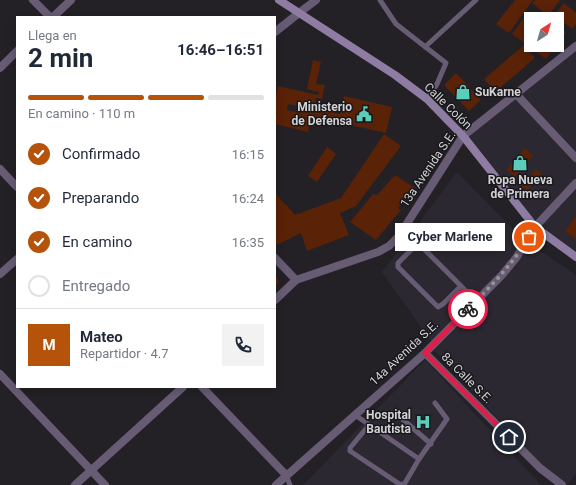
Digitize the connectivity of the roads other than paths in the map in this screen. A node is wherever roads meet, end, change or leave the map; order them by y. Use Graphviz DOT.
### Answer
graph roads {
  1 [pos="33,0"];
  2 [pos="71,0"];
  3 [pos="279,0"];
  4 [pos="316,0"];
  5 [pos="380,0"];
  6 [pos="476,0"];
  7 [pos="299,13"];
  8 [pos="50,16"];
  9 [pos="52,16"];
  10 [pos="276,31"];
  11 [pos="576,46"];
  12 [pos="425,47"];
  13 [pos="16,52"];
  14 [pos="0,68"];
  15 [pos="516,94"];
  16 [pos="427,99"];
  17 [pos="463,136"];
  18 [pos="576,158"];
  19 [pos="0,169"];
  20 [pos="576,183"];
  21 [pos="16,185"];
  22 [pos="535,227"];
  23 [pos="576,257"];
  24 [pos="276,259"];
  25 [pos="16,260"];
  26 [pos="0,274"];
  27 [pos="296,280"];
  28 [pos="461,286"];
  29 [pos="276,299"];
  30 [pos="476,301"];
  31 [pos="425,353"];
  32 [pos="0,374"];
  33 [pos="182,388"];
  34 [pos="203,388"];
  35 [pos="435,403"];
  36 [pos="355,415"];
  37 [pos="399,416"];
  38 [pos="369,425"];
  39 [pos="431,444"];
  40 [pos="420,459"];
  41 [pos="91,470"];
  42 [pos="286,475"];
  43 [pos="75,485"];
  44 [pos="105,485"];
  45 [pos="276,485"];
  46 [pos="290,485"];
  47 [pos="562,485"];
  1 -- 8 [label="street"];
  2 -- 9 [label="street"];
  3 -- 7 [label="main road, Calle Colón"];
  4 -- 7 [label="street"];
  5 -- 12 [label="lane"];
  6 -- 12 [label="lane"];
  7 -- 10 [label="street"];
  7 -- 16 [label="main road, Calle Colón"];
  11 -- 15 [label="street, 13a Avenida S.E."];
  12 -- 16 [label="lane"];
  13 -- 14 [label="street"];
  15 -- 17 [label="street, 13a Avenida S.E."];
  15 -- 18 [label="street"];
  16 -- 17 [label="main road, Calle Colón"];
  17 -- 22 [label="main road, Calle Colón"];
  17 -- 27 [label="street, 13a Avenida S.E."];
  19 -- 21 [label="street"];
  20 -- 22 [label="street, 14a Avenida S.E."];
  22 -- 23 [label="main road, Calle Colón"];
  22 -- 30 [label="street, 14a Avenida S.E."];
  24 -- 27 [label="street"];
  25 -- 26 [label="street"];
  27 -- 29 [label="street, 13a Avenida S.E."];
  28 -- 28 [label="lane"];
  28 -- 30 [label="lane"];
  30 -- 31 [label="street, 14a Avenida S.E."];
  31 -- 36 [label="street, 14a Avenida S.E."];
  31 -- 47 [label="street, 8a Calle S.E."];
  32 -- 41 [label="street"];
  33 -- 41 [label="street"];
  34 -- 42 [label="street"];
  35 -- 39 [label="lane"];
  36 -- 38 [label="lane"];
  36 -- 42 [label="street, 14a Avenida S.E."];
  37 -- 39 [label="lane"];
  38 -- 40 [label="lane"];
  38 -- 40 [label="lane"];
  39 -- 40 [label="lane"];
  41 -- 43 [label="street"];
  41 -- 44 [label="street"];
  42 -- 45 [label="street, 14a Avenida S.E."];
  42 -- 46 [label="lane"];
}
